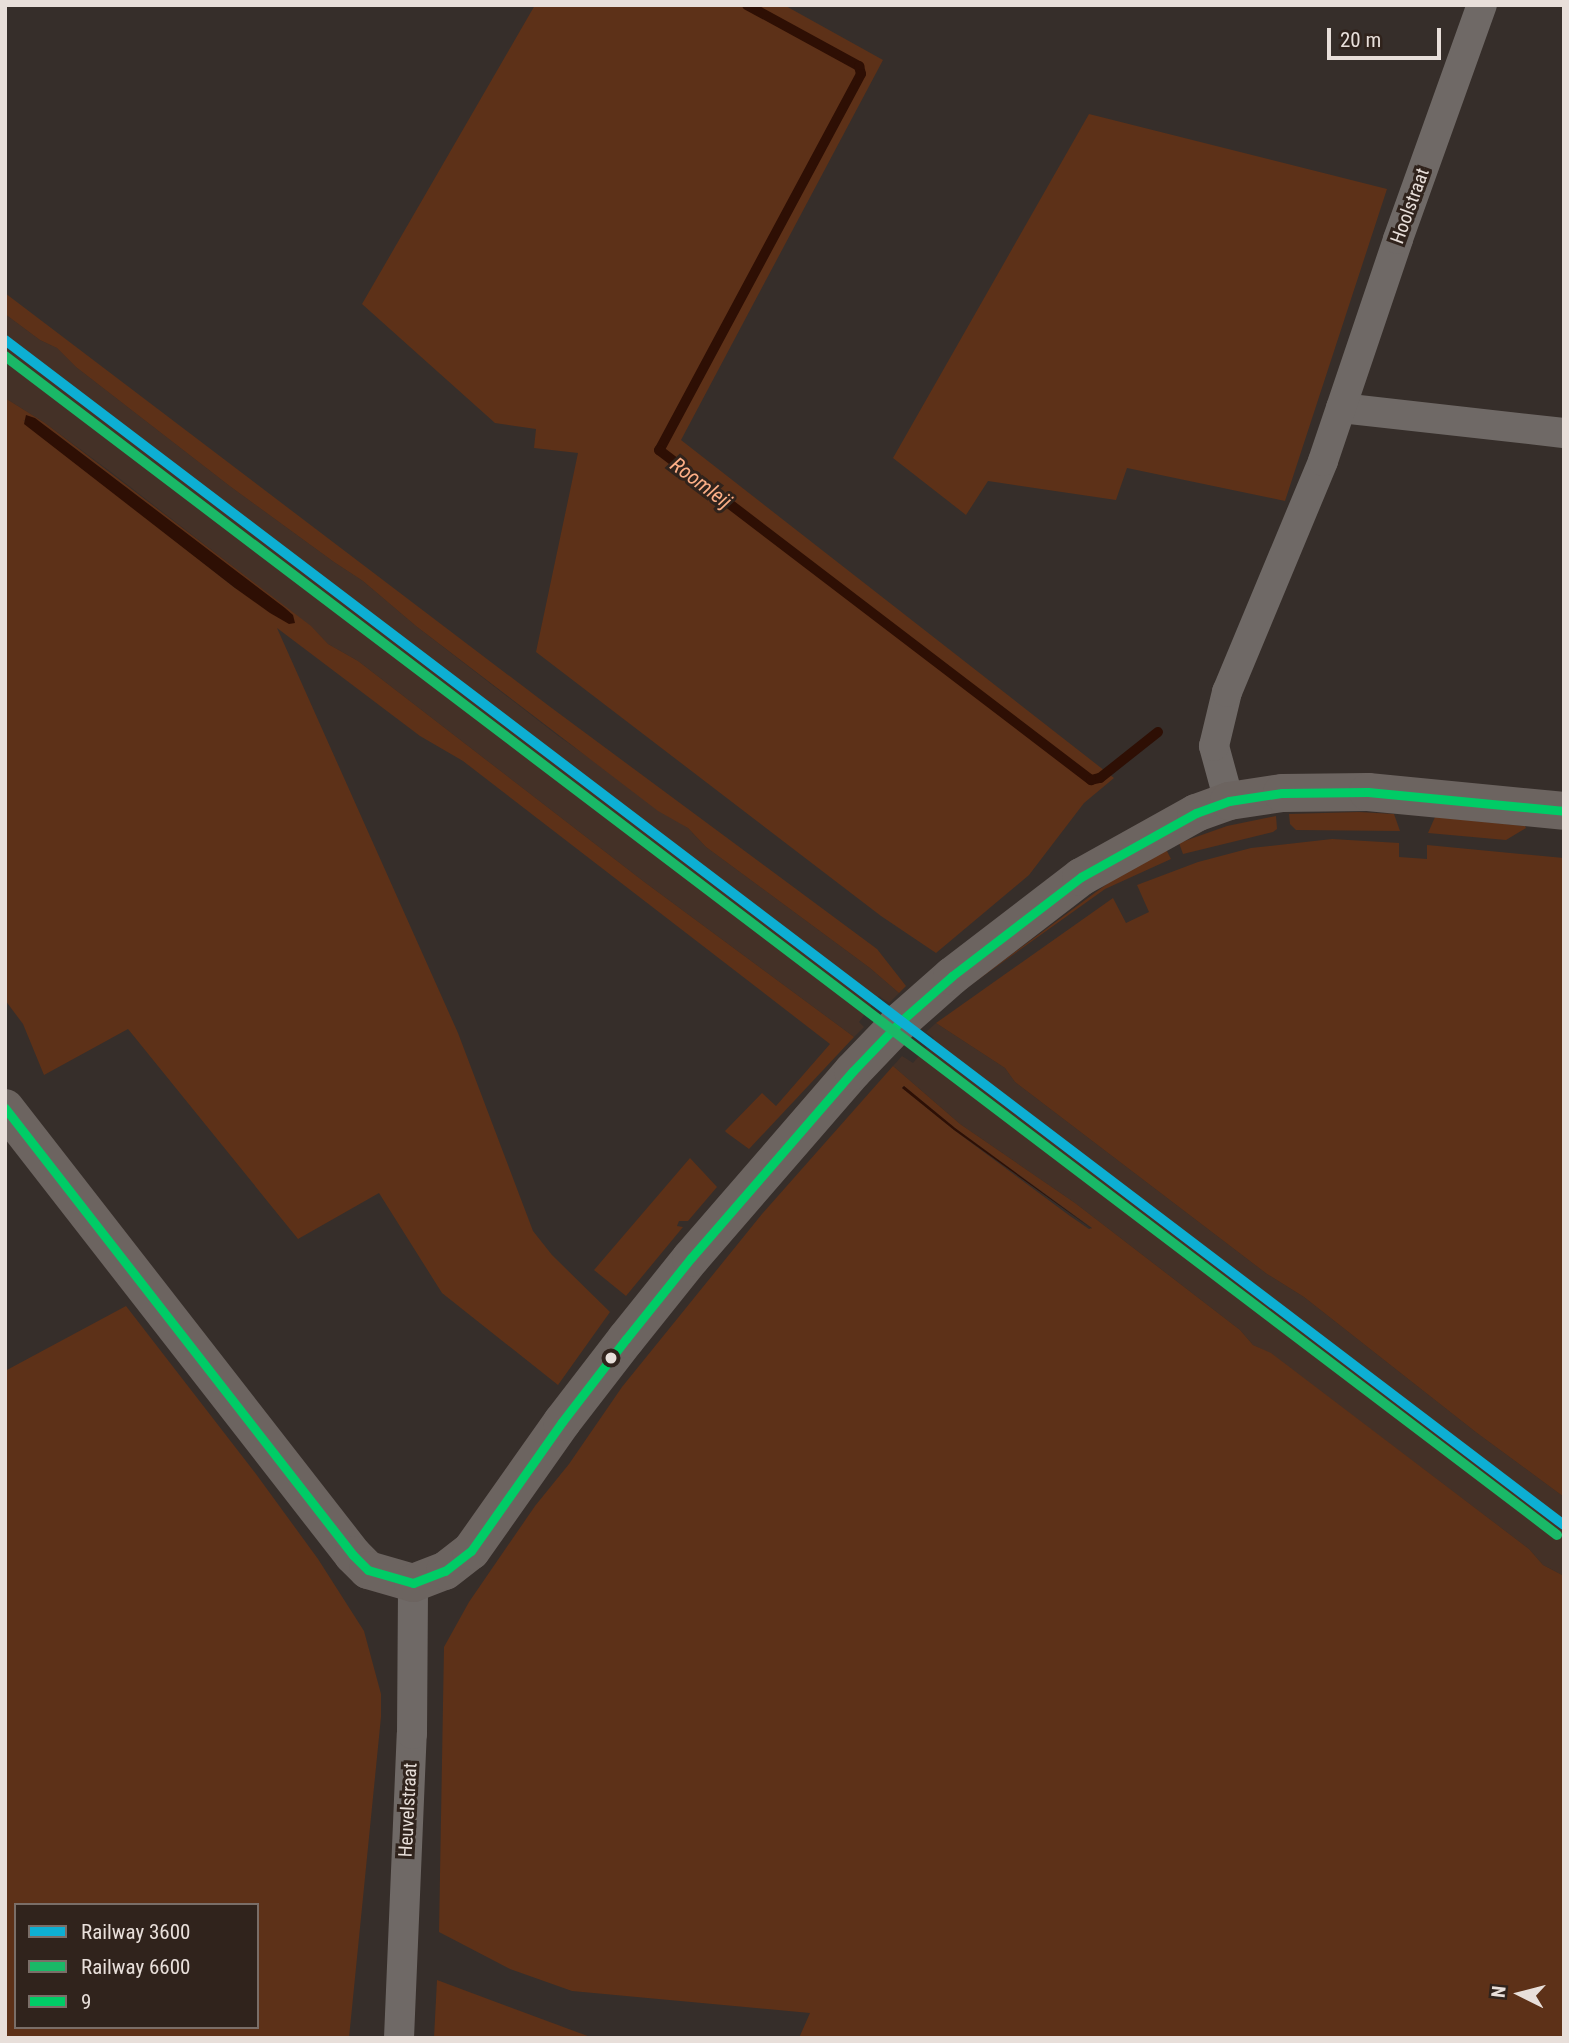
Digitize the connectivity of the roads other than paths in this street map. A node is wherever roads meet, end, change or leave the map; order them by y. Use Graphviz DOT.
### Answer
graph roads {
  1 [pos="1482,5"];
  2 [pos="1341,408"];
  3 [pos="1564,433"];
  4 [pos="1229,801"];
  5 [pos="1564,811"];
  6 [pos="5,1108"];
  7 [pos="412,1583"];
  8 [pos="399,2038"];
  1 -- 2 [label="street, Hoolstraat"];
  2 -- 3 [label="street"];
  2 -- 4 [label="street, Hoolstraat"];
  4 -- 5 [label="street"];
  4 -- 7 [label="street"];
  6 -- 7 [label="street"];
  7 -- 8 [label="street, Heuvelstraat"];
}
